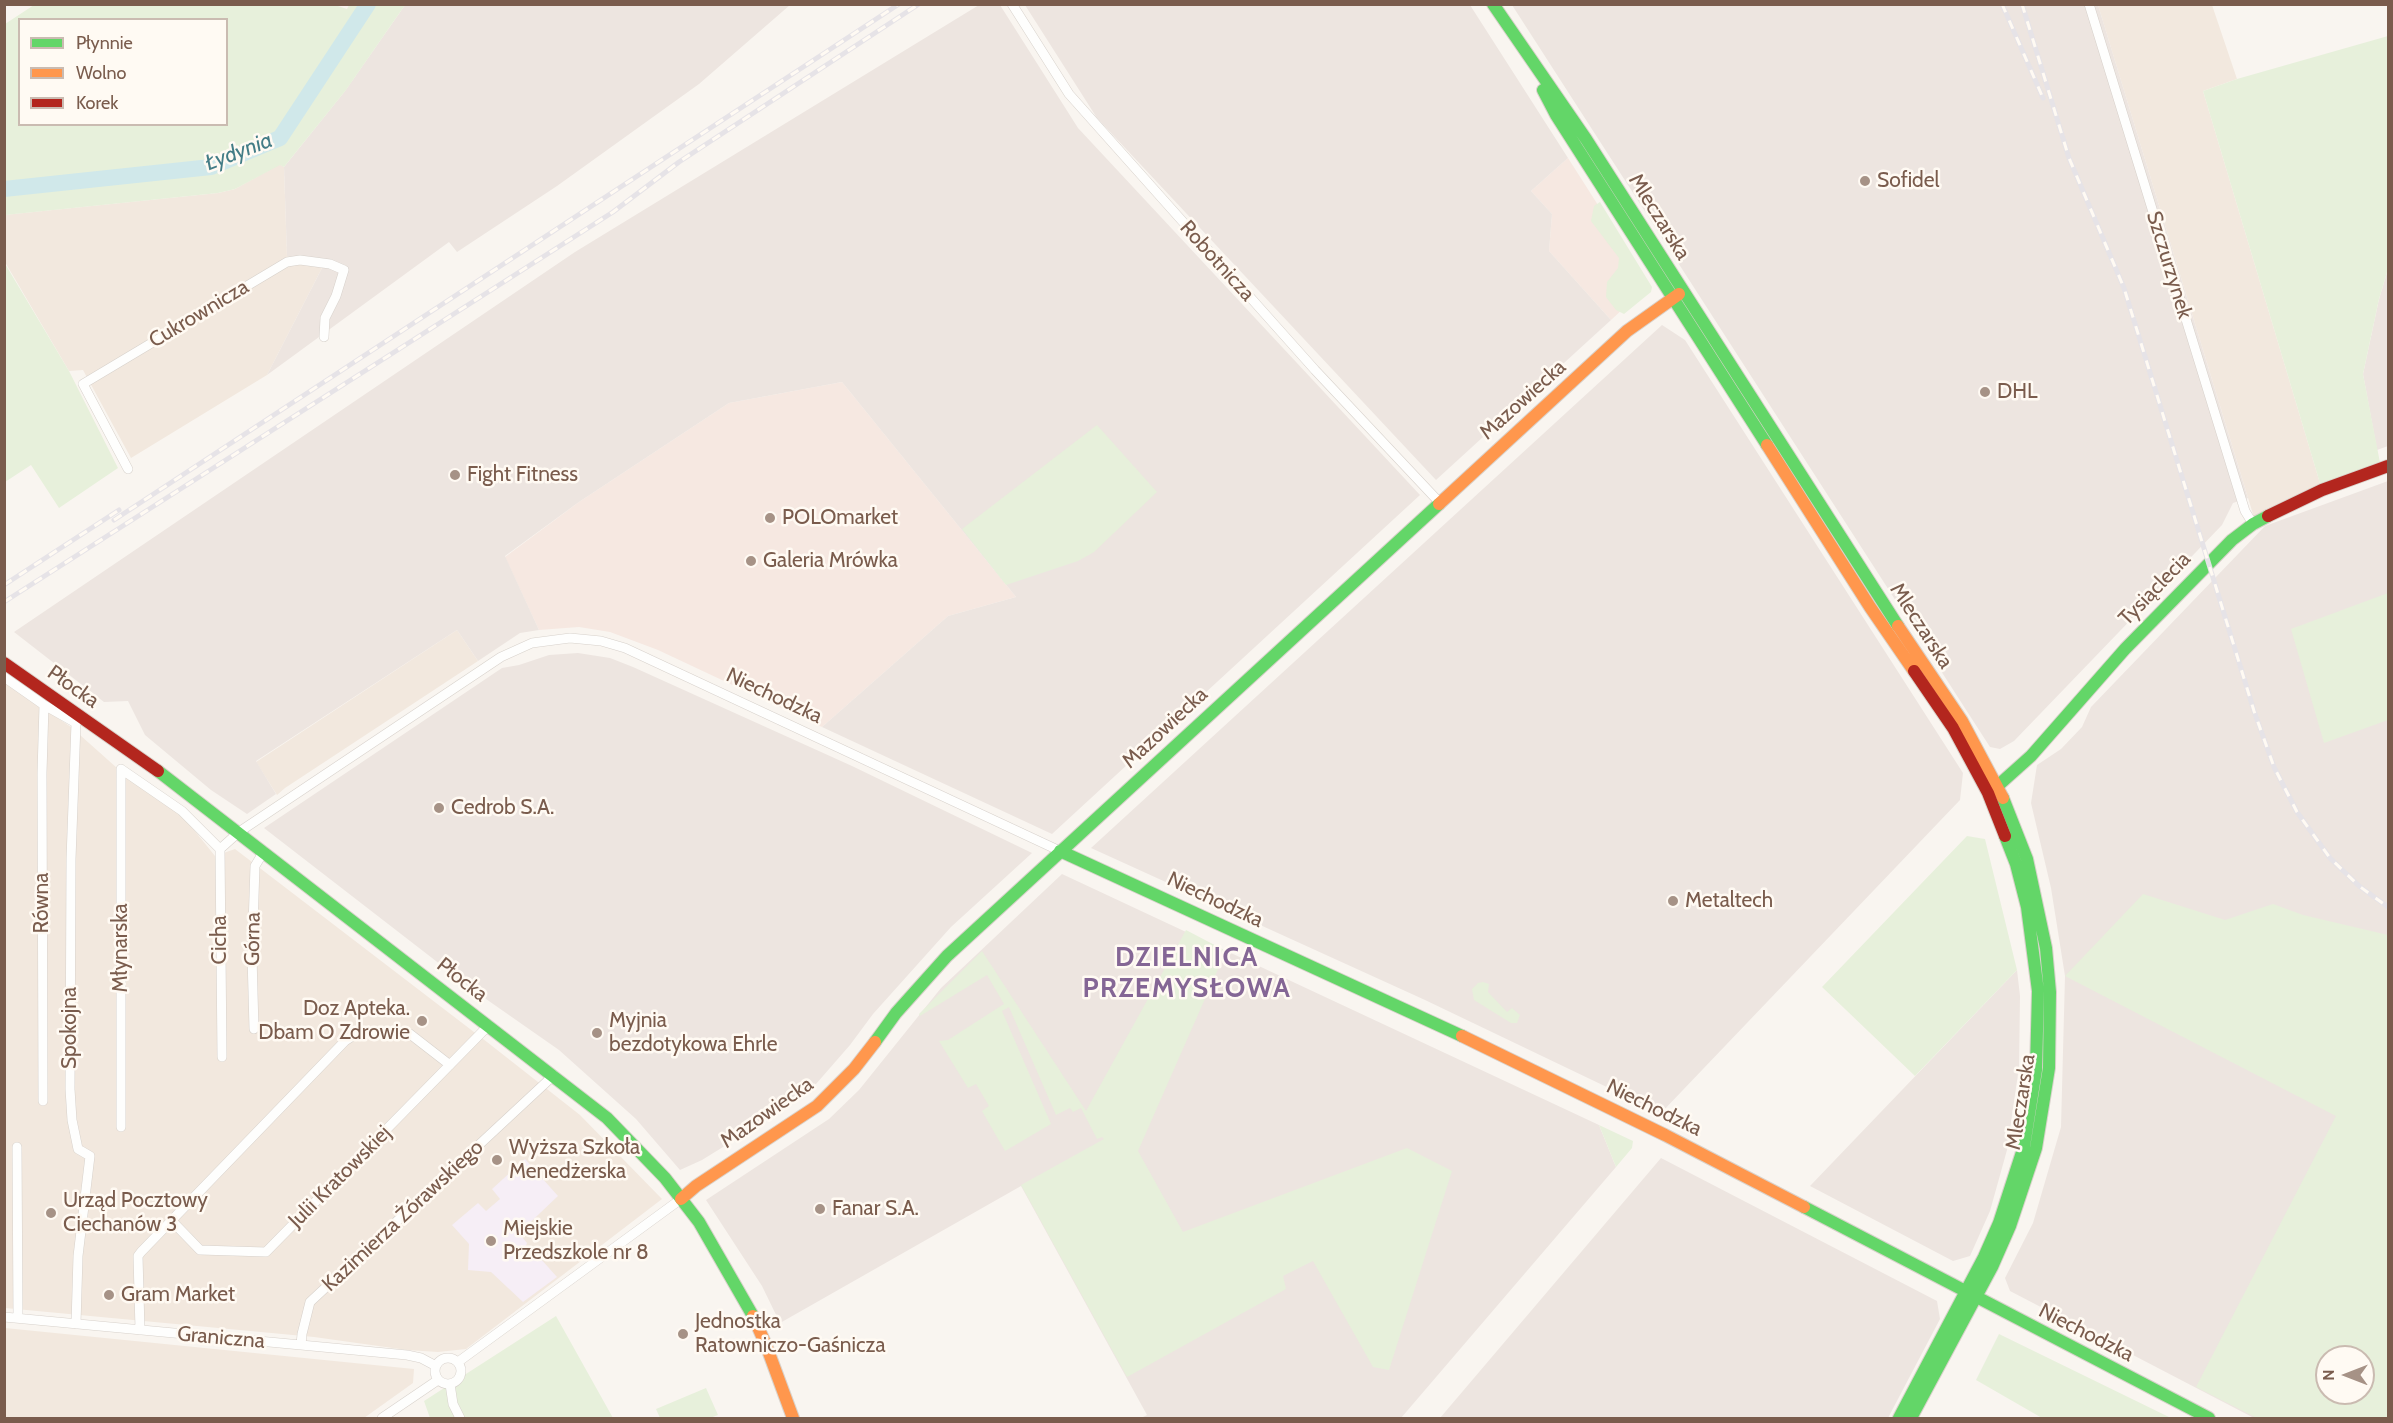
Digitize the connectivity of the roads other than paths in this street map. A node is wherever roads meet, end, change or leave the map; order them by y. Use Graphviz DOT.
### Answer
graph roads {
  1 [pos="1493,4"];
  2 [pos="2089,4"];
  3 [pos="1012,5"];
  4 [pos="1678,295"];
  5 [pos="324,337"];
  6 [pos="2388,466"];
  7 [pos="128,469"];
  8 [pos="1440,502"];
  9 [pos="2253,524"];
  10 [pos="4,663"];
  11 [pos="4,677"];
  12 [pos="44,705"];
  13 [pos="1999,786"];
  14 [pos="1988,793"];
  15 [pos="239,832"];
  16 [pos="220,849"];
  17 [pos="264,851"];
  18 [pos="1060,851"];
  19 [pos="489,1025"];
  20 [pos="254,1029"];
  21 [pos="222,1057"];
  22 [pos="450,1065"];
  23 [pos="554,1075"];
  24 [pos="43,1101"];
  25 [pos="122,1127"];
  26 [pos="17,1147"];
  27 [pos="681,1199"];
  28 [pos="171,1220"];
  29 [pos="1971,1295"];
  30 [pos="4,1317"];
  31 [pos="18,1318"];
  32 [pos="75,1324"];
  33 [pos="140,1330"];
  34 [pos="301,1345"];
  35 [pos="458,1362"];
  36 [pos="436,1366"];
  37 [pos="438,1380"];
  38 [pos="450,1384"];
  39 [pos="382,1419"];
  40 [pos="460,1419"];
  41 [pos="793,1419"];
  42 [pos="1899,1419"];
  43 [pos="1911,1419"];
  44 [pos="2209,1419"];
  1 -- 4 [label="main road, Mleczarska"];
  2 -- 9 [label="street, Szczurzynek"];
  3 -- 8 [label="street, Robotnicza"];
  4 -- 8 [label="main road, Mazowiecka"];
  4 -- 13 [label="main road, Mleczarska"];
  4 -- 14 [label="main road, Mleczarska"];
  5 -- 7 [label="street, Cukrownicza"];
  6 -- 9 [label="main road, Tysiąclecia"];
  8 -- 18 [label="main road, Mazowiecka"];
  9 -- 13 [label="main road, Tysiąclecia"];
  10 -- 15 [label="main road, Płocka"];
  11 -- 12 [label="street"];
  12 -- 24 [label="street, Równa"];
  12 -- 32 [label="street, Spokojna"];
  13 -- 14 [label="main road, Tysiąclecia"];
  13 -- 29 [label="main road, Mleczarska"];
  14 -- 29 [label="main road, Mleczarska"];
  15 -- 16 [label="street"];
  15 -- 17 [label="main road, Płocka"];
  15 -- 18 [label="street, Niechodzka"];
  16 -- 21 [label="street, Cicha"];
  16 -- 25 [label="street, Młynarska"];
  17 -- 19 [label="main road, Płocka"];
  17 -- 20 [label="street, Górna"];
  18 -- 27 [label="main road, Mazowiecka"];
  18 -- 29 [label="main road, Niechodzka"];
  19 -- 22 [label="street, Julii Kratowskiej"];
  19 -- 23 [label="main road, Płocka"];
  22 -- 28 [label="street"];
  22 -- 28 [label="street, Julii Kratowskiej"];
  23 -- 27 [label="main road, Płocka"];
  23 -- 34 [label="street, Kazimierza Żórawskiego"];
  26 -- 31 [label="street"];
  27 -- 35 [label="street"];
  27 -- 41 [label="main road, Płocka"];
  28 -- 33 [label="street"];
  29 -- 42 [label="main road"];
  29 -- 43 [label="main road"];
  29 -- 44 [label="main road, Niechodzka"];
  30 -- 31 [label="street, Graniczna"];
  31 -- 32 [label="street, Graniczna"];
  32 -- 33 [label="street, Graniczna"];
  33 -- 34 [label="street, Graniczna"];
  34 -- 36 [label="street, Graniczna"];
  35 -- 36 [label="street"];
  35 -- 38 [label="street"];
  36 -- 37 [label="street"];
  37 -- 38 [label="street"];
  37 -- 39 [label="street"];
  38 -- 40 [label="street"];
}
